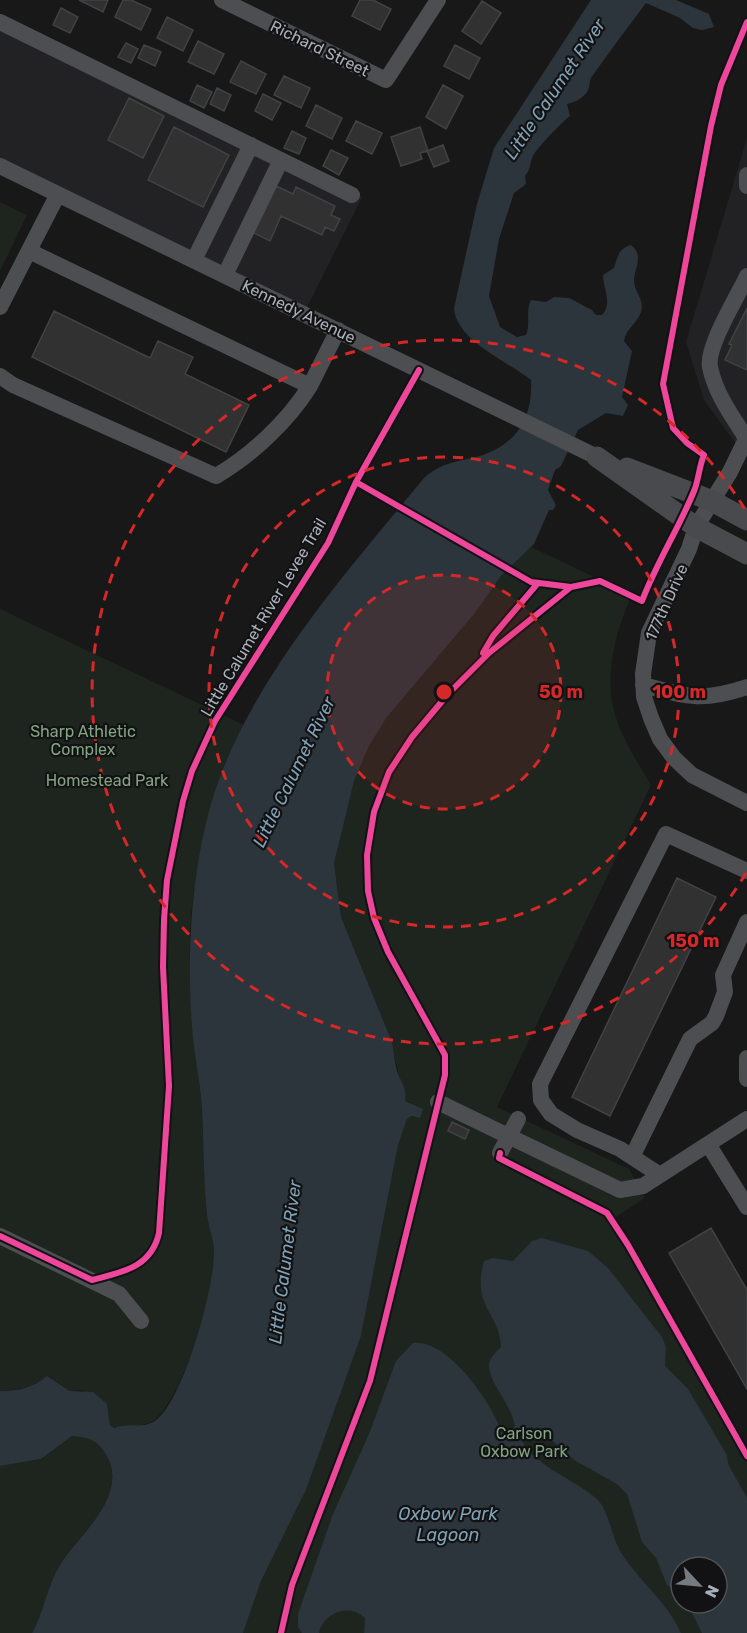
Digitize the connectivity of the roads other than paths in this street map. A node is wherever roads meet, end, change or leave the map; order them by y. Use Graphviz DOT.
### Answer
graph roads {
  1 [pos="222,0"];
  2 [pos="438,0"];
  3 [pos="0,22"];
  4 [pos="251,145"];
  5 [pos="281,160"];
  6 [pos="0,166"];
  7 [pos="747,175"];
  8 [pos="747,186"];
  9 [pos="58,194"];
  10 [pos="352,195"];
  11 [pos="29,251"];
  12 [pos="194,260"];
  13 [pos="225,275"];
  14 [pos="747,276"];
  15 [pos="0,307"];
  16 [pos="338,330"];
  17 [pos="0,376"];
  18 [pos="310,386"];
  19 [pos="747,438"];
  20 [pos="597,457"];
  21 [pos="710,500"];
  22 [pos="747,520"];
  23 [pos="696,527"];
  24 [pos="747,554"];
  25 [pos="644,685"];
  26 [pos="747,687"];
  27 [pos="747,803"];
  28 [pos="747,871"];
  29 [pos="747,922"];
  30 [pos="747,1058"];
  31 [pos="747,1079"];
  32 [pos="438,1102"];
  33 [pos="518,1119"];
  34 [pos="747,1119"];
  35 [pos="508,1137"];
  36 [pos="708,1144"];
  37 [pos="500,1153"];
  38 [pos="632,1157"];
  39 [pos="660,1175"];
  40 [pos="747,1207"];
  41 [pos="0,1236"];
  42 [pos="141,1321"];
  1 -- 2 [label="street, Richard Street"];
  3 -- 4 [label="street"];
  4 -- 5 [label="street"];
  4 -- 12 [label="street"];
  5 -- 10 [label="street"];
  5 -- 13 [label="street"];
  6 -- 9 [label="street, Kennedy Avenue"];
  7 -- 8 [label="street"];
  9 -- 11 [label="street"];
  9 -- 12 [label="street, Kennedy Avenue"];
  11 -- 15 [label="street"];
  11 -- 18 [label="street"];
  12 -- 13 [label="street, Kennedy Avenue"];
  13 -- 16 [label="street, Kennedy Avenue"];
  14 -- 19 [label="street"];
  16 -- 18 [label="street"];
  16 -- 20 [label="street, Kennedy Avenue"];
  17 -- 18 [label="street"];
  19 -- 21 [label="street, 177th Drive"];
  20 -- 21 [label="main road, Kennedy Avenue"];
  20 -- 23 [label="main road, Kennedy Avenue"];
  21 -- 22 [label="main road, Kennedy Avenue"];
  21 -- 23 [label="street, 177th Drive"];
  23 -- 24 [label="main road, Kennedy Avenue"];
  23 -- 25 [label="street, 177th Drive"];
  25 -- 26 [label="street"];
  25 -- 27 [label="street, 177th Drive"];
  28 -- 38 [label="street"];
  29 -- 38 [label="street"];
  30 -- 31 [label="street"];
  32 -- 35 [label="street"];
  33 -- 35 [label="street"];
  34 -- 36 [label="street"];
  35 -- 37 [label="street"];
  35 -- 39 [label="street"];
  36 -- 39 [label="street"];
  36 -- 40 [label="street"];
  38 -- 39 [label="street"];
  41 -- 42 [label="street"];
}
